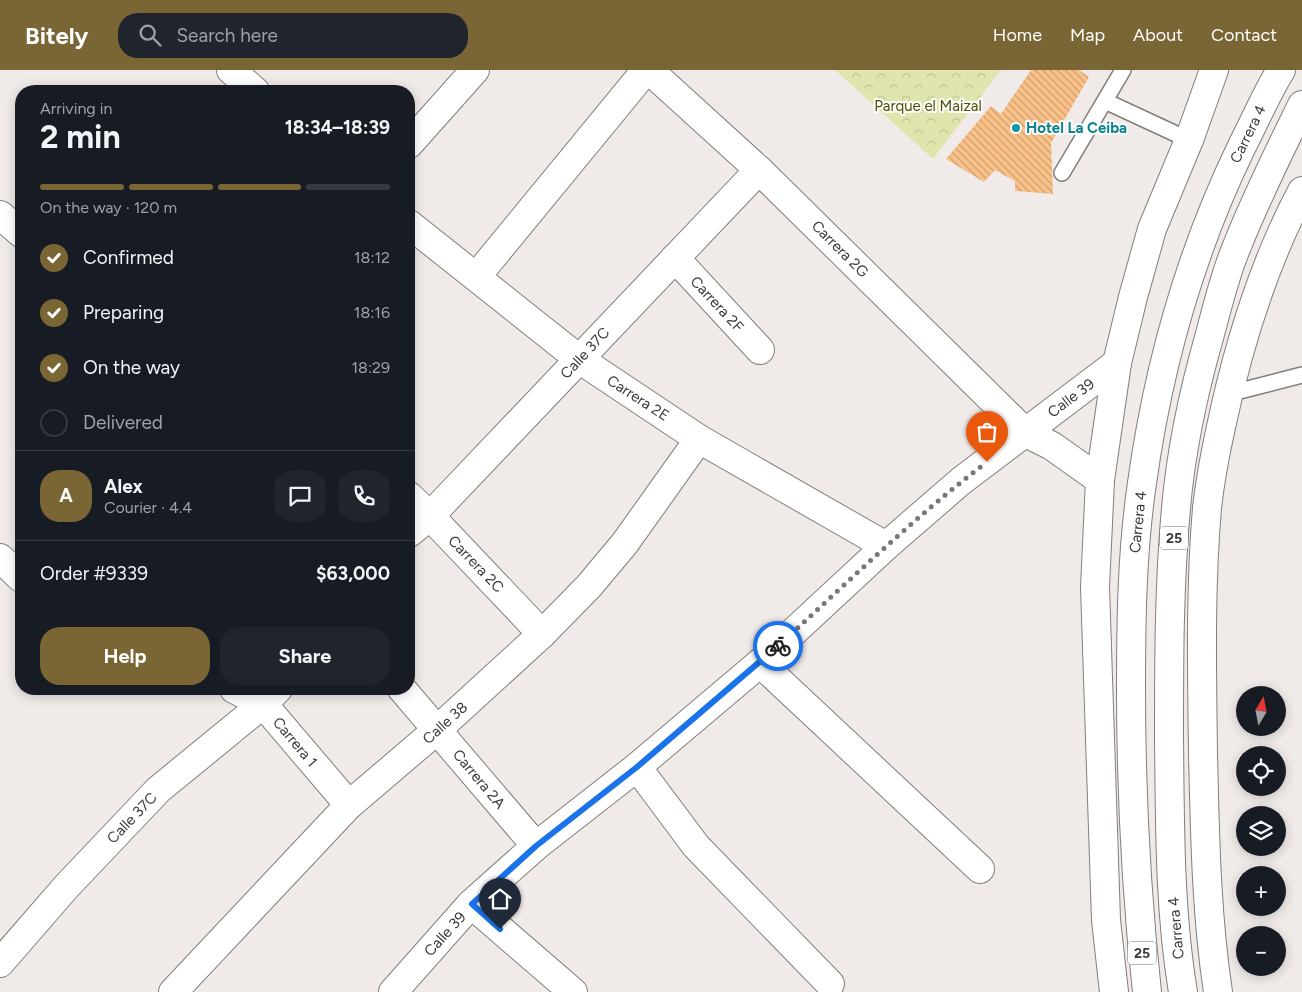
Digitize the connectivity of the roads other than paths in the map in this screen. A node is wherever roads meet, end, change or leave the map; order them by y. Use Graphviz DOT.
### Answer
graph roads {
  1 [pos="231,70"];
  2 [pos="475,70"];
  3 [pos="647,70"];
  4 [pos="1123,70"];
  5 [pos="1214,70"];
  6 [pos="1280,72"];
  7 [pos="248,85"];
  8 [pos="1105,101"];
  9 [pos="1302,105"];
  10 [pos="415,137"];
  11 [pos="1189,140"];
  12 [pos="759,170"];
  13 [pos="1062,173"];
  14 [pos="1301,195"];
  15 [pos="0,216"];
  16 [pos="15,228"];
  17 [pos="415,229"];
  18 [pos="675,258"];
  19 [pos="476,277"];
  20 [pos="760,350"];
  21 [pos="579,359"];
  22 [pos="1117,363"];
  23 [pos="1302,375"];
  24 [pos="1228,394"];
  25 [pos="1026,433"];
  26 [pos="699,439"];
  27 [pos="1100,480"];
  28 [pos="415,502"];
  29 [pos="430,516"];
  30 [pos="415,529"];
  31 [pos="886,546"];
  32 [pos="0,558"];
  33 [pos="15,572"];
  34 [pos="542,634"];
  35 [pos="760,663"];
  36 [pos="407,695"];
  37 [pos="270,696"];
  38 [pos="437,730"];
  39 [pos="637,767"];
  40 [pos="349,805"];
  41 [pos="536,846"];
  42 [pos="980,868"];
  43 [pos="472,904"];
  44 [pos="0,963"];
  45 [pos="830,984"];
  46 [pos="173,992"];
  47 [pos="393,992"];
  48 [pos="573,992"];
  49 [pos="1114,992"];
  50 [pos="1147,992"];
  51 [pos="1183,992"];
  52 [pos="1218,992"];
  1 -- 7 [label="main road"];
  2 -- 10 [label="main road"];
  3 -- 12 [label="main road, Carrera 2G"];
  3 -- 19 [label="main road"];
  4 -- 8 [label="lane"];
  5 -- 11 [label="main road"];
  6 -- 50 [label="main road, Carrera 4 / 25"];
  8 -- 11 [label="lane"];
  8 -- 13 [label="lane"];
  9 -- 51 [label="main road, Carrera 4 / 25"];
  11 -- 22 [label="main road"];
  12 -- 18 [label="main road, Calle 37C"];
  12 -- 25 [label="main road, Carrera 2G"];
  14 -- 24 [label="main road"];
  15 -- 16 [label="main road"];
  17 -- 19 [label="main road, Carrera 2E"];
  18 -- 20 [label="main road, Carrera 2F"];
  18 -- 21 [label="main road, Calle 37C"];
  19 -- 21 [label="main road, Carrera 2E"];
  21 -- 26 [label="main road, Carrera 2E"];
  21 -- 29 [label="main road, Calle 37C"];
  22 -- 25 [label="main road, Calle 39"];
  22 -- 27 [label="main road"];
  23 -- 24 [label="lane"];
  24 -- 52 [label="main road"];
  25 -- 27 [label="main road"];
  25 -- 31 [label="main road, Calle 39"];
  26 -- 31 [label="main road, Carrera 2E"];
  26 -- 34 [label="main road, Calle 38"];
  27 -- 49 [label="main road"];
  28 -- 29 [label="main road, Carrera 2C"];
  29 -- 30 [label="main road, Calle 37C"];
  29 -- 34 [label="main road, Carrera 2C"];
  31 -- 35 [label="main road, Calle 39"];
  32 -- 33 [label="main road"];
  34 -- 38 [label="main road, Calle 38"];
  35 -- 39 [label="main road, Calle 39"];
  35 -- 42 [label="main road"];
  36 -- 38 [label="main road, Carrera 2A"];
  37 -- 40 [label="main road, Carrera 1"];
  37 -- 44 [label="main road, Calle 37C"];
  38 -- 40 [label="main road, Calle 38"];
  38 -- 41 [label="main road, Carrera 2A"];
  39 -- 41 [label="main road, Calle 39"];
  39 -- 45 [label="main road"];
  40 -- 46 [label="main road, Calle 38"];
  41 -- 43 [label="main road, Calle 39"];
  43 -- 47 [label="main road, Calle 39"];
  43 -- 48 [label="main road"];
}
